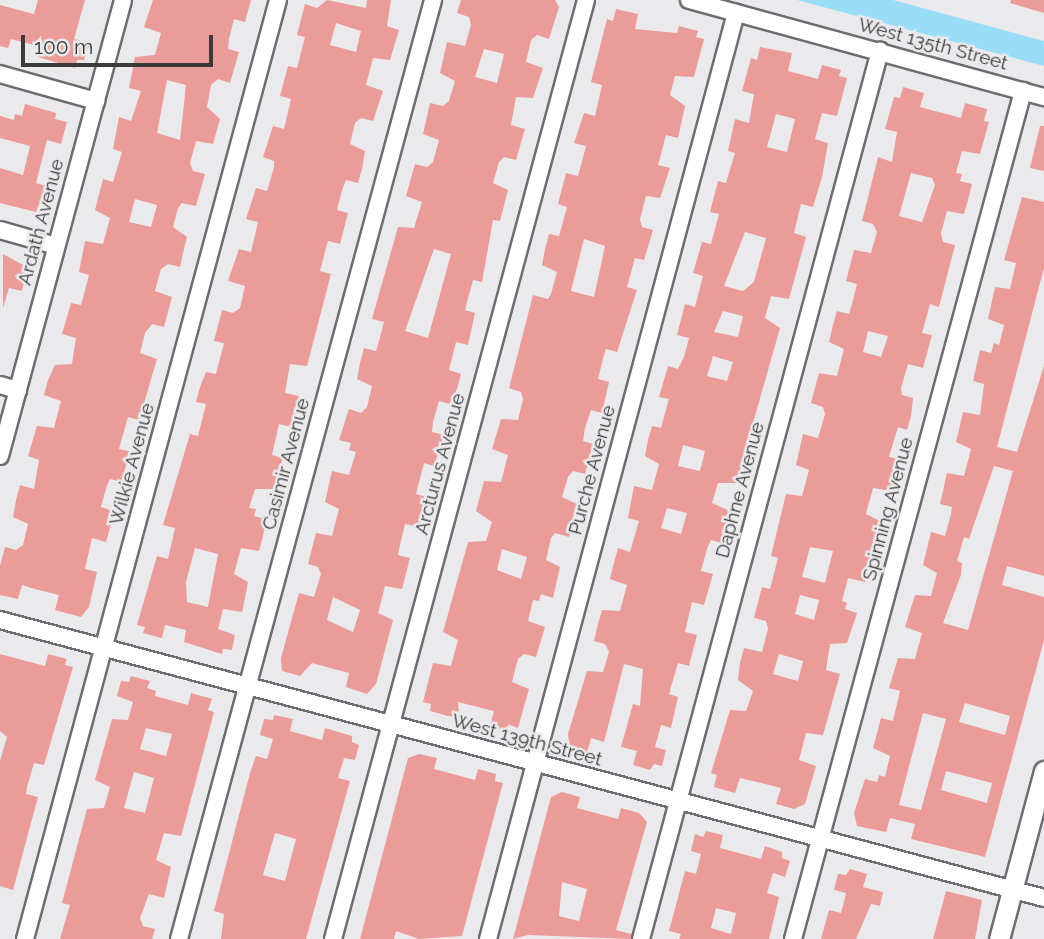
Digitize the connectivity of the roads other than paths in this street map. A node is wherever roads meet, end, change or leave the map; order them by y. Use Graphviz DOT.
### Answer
graph roads {
  1 [pos="123,0"];
  2 [pos="278,0"];
  3 [pos="433,0"];
  4 [pos="586,0"];
  5 [pos="689,0"];
  6 [pos="736,13"];
  7 [pos="880,51"];
  8 [pos="0,74"];
  9 [pos="1024,91"];
  10 [pos="1044,97"];
  11 [pos="96,101"];
  12 [pos="0,230"];
  13 [pos="56,246"];
  14 [pos="0,385"];
  15 [pos="18,390"];
  16 [pos="0,456"];
  17 [pos="0,620"];
  18 [pos="105,646"];
  19 [pos="248,686"];
  20 [pos="391,726"];
  21 [pos="535,764"];
  22 [pos="1044,771"];
  23 [pos="678,801"];
  24 [pos="820,839"];
  25 [pos="1012,890"];
  26 [pos="1044,898"];
  27 [pos="25,939"];
  28 [pos="179,939"];
  29 [pos="333,939"];
  30 [pos="488,939"];
  31 [pos="641,939"];
  32 [pos="793,939"];
  33 [pos="999,939"];
  1 -- 11 [label="street, Ardath Avenue"];
  2 -- 18 [label="street, Wilkie Avenue"];
  3 -- 19 [label="street, Casimir Avenue"];
  4 -- 20 [label="street, Arcturus Avenue"];
  5 -- 6 [label="street, West 135th Street"];
  6 -- 7 [label="street, West 135th Street"];
  6 -- 21 [label="street, Purche Avenue"];
  7 -- 9 [label="street, West 135th Street"];
  7 -- 23 [label="street, Daphne Avenue"];
  8 -- 11 [label="street"];
  9 -- 10 [label="street, West 135th Street"];
  9 -- 24 [label="street, Spinning Avenue"];
  11 -- 13 [label="street, Ardath Avenue"];
  12 -- 13 [label="street"];
  13 -- 15 [label="street, Ardath Avenue"];
  14 -- 15 [label="street"];
  15 -- 16 [label="street, Ardath Avenue"];
  17 -- 18 [label="street, West 139th Street"];
  18 -- 19 [label="street, West 139th Street"];
  18 -- 27 [label="street, Wilkie Avenue"];
  19 -- 20 [label="street, West 139th Street"];
  19 -- 28 [label="street, Casimir Avenue"];
  20 -- 21 [label="street, West 139th Street"];
  20 -- 29 [label="street, Arcturus Avenue"];
  21 -- 23 [label="street, West 139th Street"];
  21 -- 30 [label="street, Purche Avenue"];
  22 -- 25 [label="main road"];
  23 -- 24 [label="street, West 139th Street"];
  23 -- 31 [label="street, Daphne Avenue"];
  24 -- 25 [label="street, West 139th Street"];
  24 -- 32 [label="street, Spinning Avenue"];
  25 -- 26 [label="street, West 139th Street"];
  25 -- 33 [label="main road"];
}
